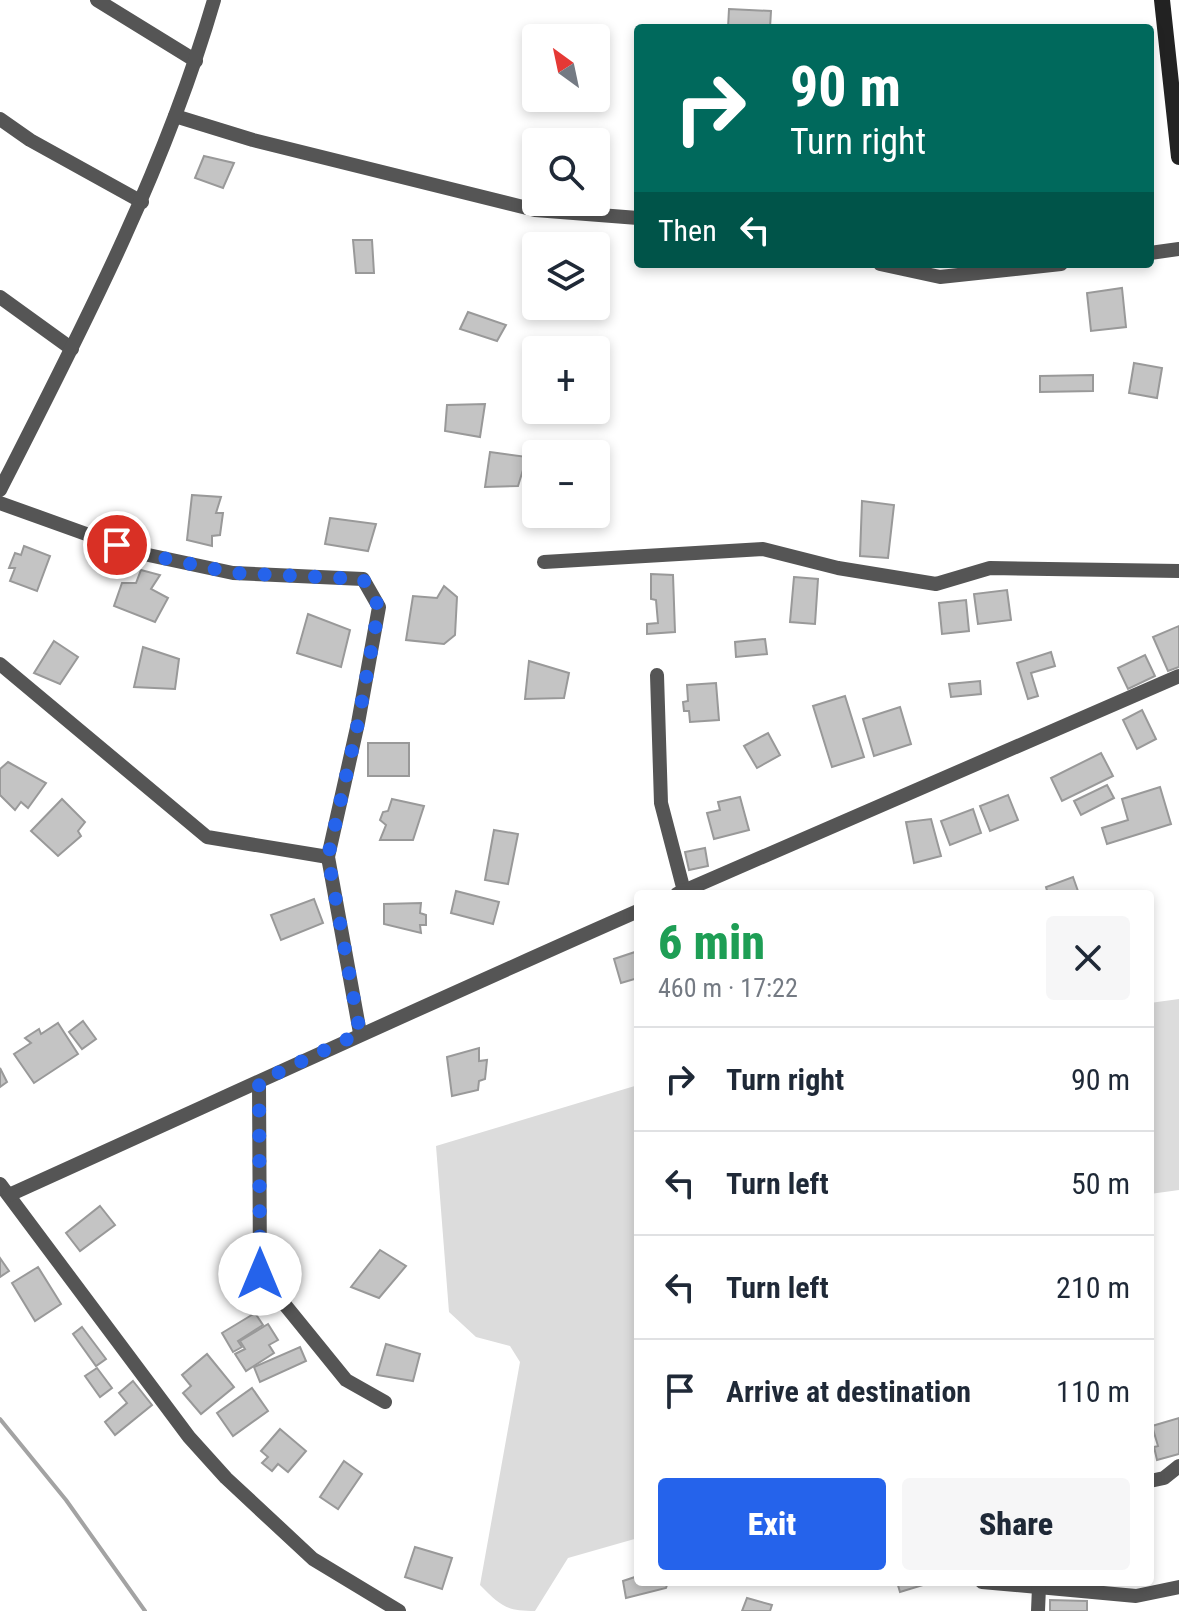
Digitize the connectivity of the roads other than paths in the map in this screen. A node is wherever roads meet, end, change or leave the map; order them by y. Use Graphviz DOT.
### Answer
graph roads {
  1 [pos="97,0"];
  2 [pos="214,0"];
  3 [pos="1162,0"];
  4 [pos="196,61"];
  5 [pos="175,116"];
  6 [pos="0,119"];
  7 [pos="1179,157"];
  8 [pos="142,202"];
  9 [pos="634,218"];
  10 [pos="1179,249"];
  11 [pos="1154,252"];
  12 [pos="898,268"];
  13 [pos="1024,268"];
  14 [pos="0,297"];
  15 [pos="72,349"];
  16 [pos="0,490"];
  17 [pos="0,503"];
  18 [pos="544,562"];
  19 [pos="1179,571"];
  20 [pos="0,664"];
  21 [pos="657,675"];
  22 [pos="1179,676"];
  23 [pos="328,857"];
  24 [pos="680,890"];
  25 [pos="685,890"];
  26 [pos="634,913"];
  27 [pos="360,1033"];
  28 [pos="259,1082"];
  29 [pos="5,1190"];
  30 [pos="385,1402"];
  31 [pos="1179,1466"];
  32 [pos="1154,1480"];
  33 [pos="1028,1586"];
  34 [pos="1039,1587"];
  35 [pos="1179,1587"];
  36 [pos="399,1611"];
  37 [pos="1038,1611"];
  1 -- 4 [label="street"];
  2 -- 4 [label="street"];
  3 -- 7 [label="main road"];
  4 -- 5 [label="street"];
  5 -- 8 [label="street"];
  5 -- 9 [label="street"];
  6 -- 8 [label="street"];
  8 -- 15 [label="street"];
  10 -- 11 [label="street"];
  12 -- 13 [label="street"];
  14 -- 15 [label="street"];
  15 -- 16 [label="street"];
  17 -- 23 [label="street"];
  18 -- 19 [label="street"];
  20 -- 23 [label="street"];
  21 -- 24 [label="street"];
  22 -- 25 [label="street"];
  23 -- 27 [label="street"];
  26 -- 27 [label="street"];
  27 -- 28 [label="street"];
  28 -- 29 [label="street"];
  28 -- 30 [label="street"];
  29 -- 36 [label="street"];
  31 -- 32 [label="street"];
  33 -- 34 [label="street"];
  34 -- 35 [label="street"];
  34 -- 37 [label="street"];
}
